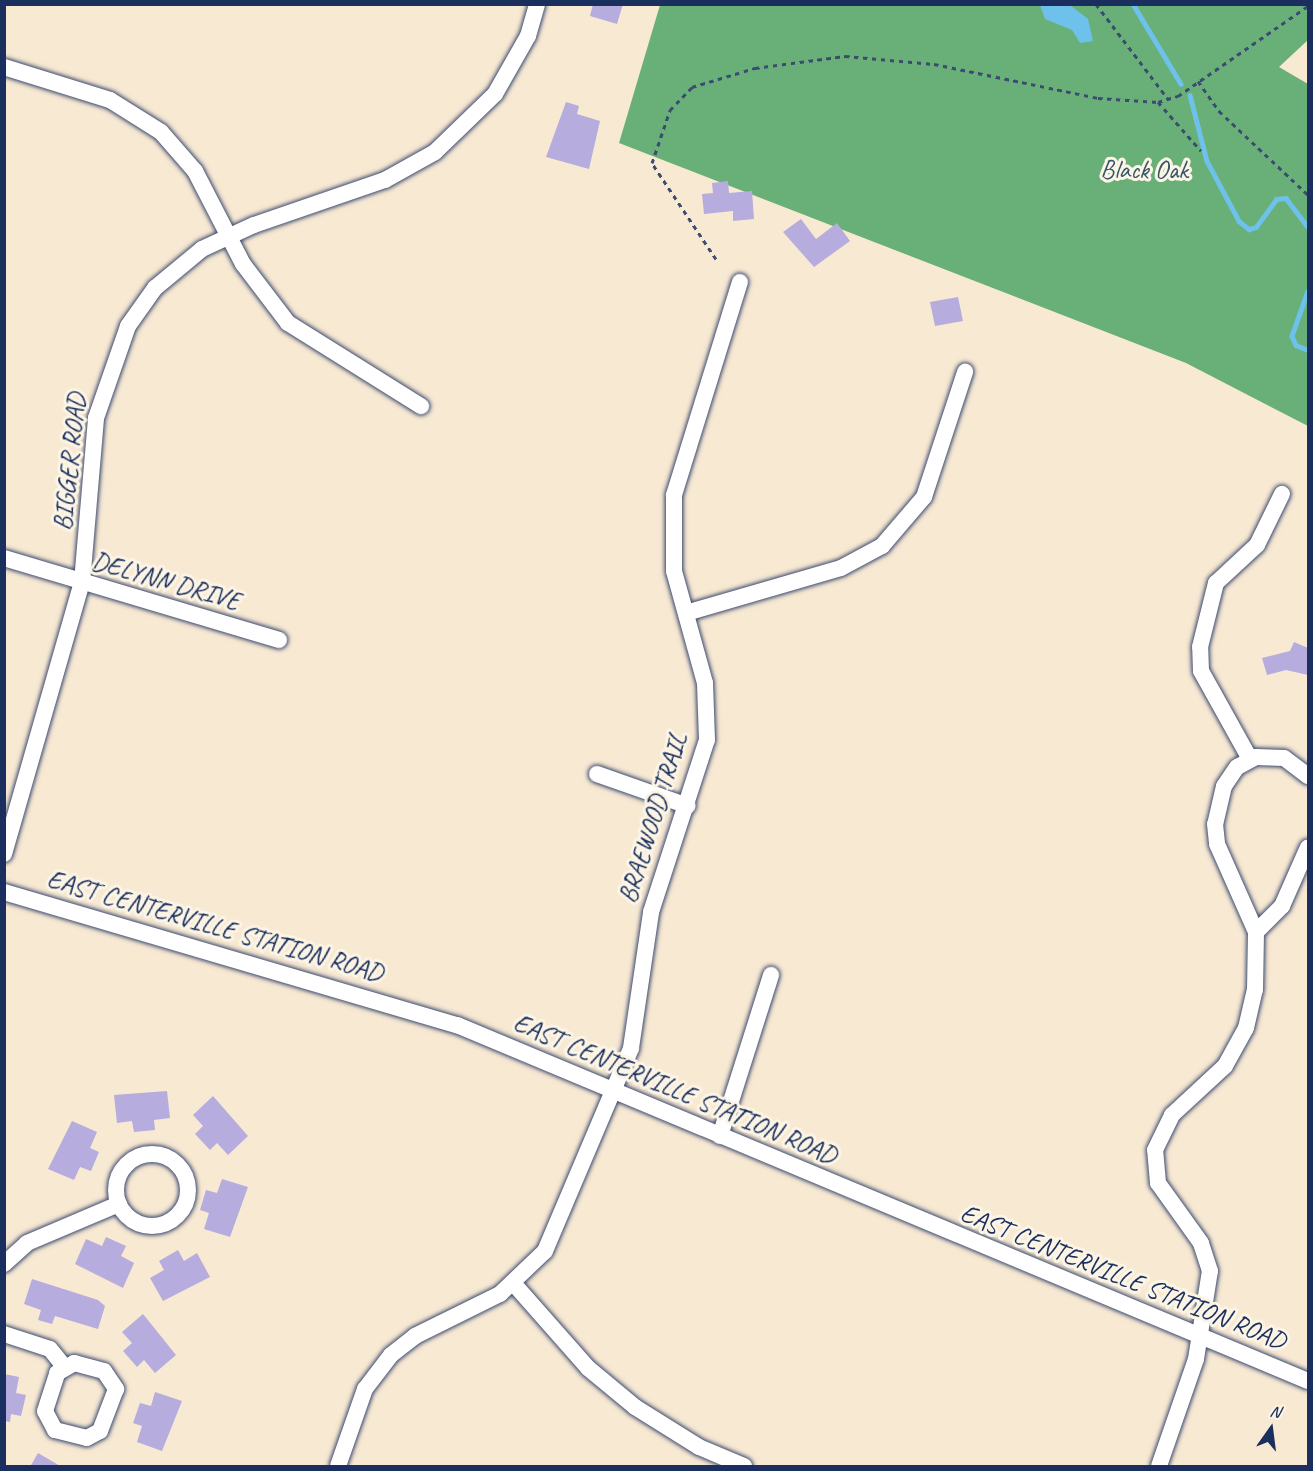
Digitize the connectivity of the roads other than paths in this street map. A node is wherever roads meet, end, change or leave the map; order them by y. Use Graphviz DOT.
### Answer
graph roads {
  1 [pos="535,5"];
  2 [pos="4,67"];
  3 [pos="227,236"];
  4 [pos="740,282"];
  5 [pos="965,372"];
  6 [pos="421,406"];
  7 [pos="1282,494"];
  8 [pos="4,558"];
  9 [pos="82,582"];
  10 [pos="686,613"];
  11 [pos="279,640"];
  12 [pos="1250,759"];
  13 [pos="597,774"];
  14 [pos="1308,776"];
  15 [pos="688,806"];
  16 [pos="1308,847"];
  17 [pos="4,854"];
  18 [pos="4,892"];
  19 [pos="1256,932"];
  20 [pos="771,975"];
  21 [pos="613,1091"];
  22 [pos="720,1136"];
  23 [pos="118,1204"];
  24 [pos="4,1264"];
  25 [pos="514,1284"];
  26 [pos="4,1334"];
  27 [pos="1198,1335"];
  28 [pos="64,1366"];
  29 [pos="1308,1381"];
  30 [pos="338,1467"];
  31 [pos="744,1467"];
  32 [pos="1159,1467"];
  1 -- 3 [label="street, BIGGER ROAD"];
  2 -- 3 [label="street"];
  3 -- 6 [label="street"];
  3 -- 9 [label="street, BIGGER ROAD"];
  4 -- 10 [label="street, BRAEWOOD TRAIL"];
  5 -- 10 [label="street"];
  7 -- 12 [label="street"];
  8 -- 9 [label="street, DELYNN DRIVE"];
  9 -- 11 [label="street, DELYNN DRIVE"];
  9 -- 17 [label="street, BIGGER ROAD"];
  10 -- 15 [label="street, BRAEWOOD TRAIL"];
  12 -- 14 [label="street"];
  12 -- 19 [label="street"];
  13 -- 15 [label="street"];
  15 -- 21 [label="street, BRAEWOOD TRAIL"];
  16 -- 19 [label="street"];
  18 -- 21 [label="street, EAST CENTERVILLE STATION ROAD"];
  19 -- 27 [label="street"];
  20 -- 22 [label="street"];
  21 -- 22 [label="street, EAST CENTERVILLE STATION ROAD"];
  21 -- 25 [label="street, BRAEWOOD TRAIL"];
  22 -- 27 [label="street, EAST CENTERVILLE STATION ROAD"];
  23 -- 23 [label="street"];
  23 -- 24 [label="street"];
  25 -- 30 [label="street"];
  25 -- 31 [label="street"];
  26 -- 28 [label="street"];
  27 -- 29 [label="street, EAST CENTERVILLE STATION ROAD"];
  27 -- 32 [label="street"];
  28 -- 28 [label="street"];
}
